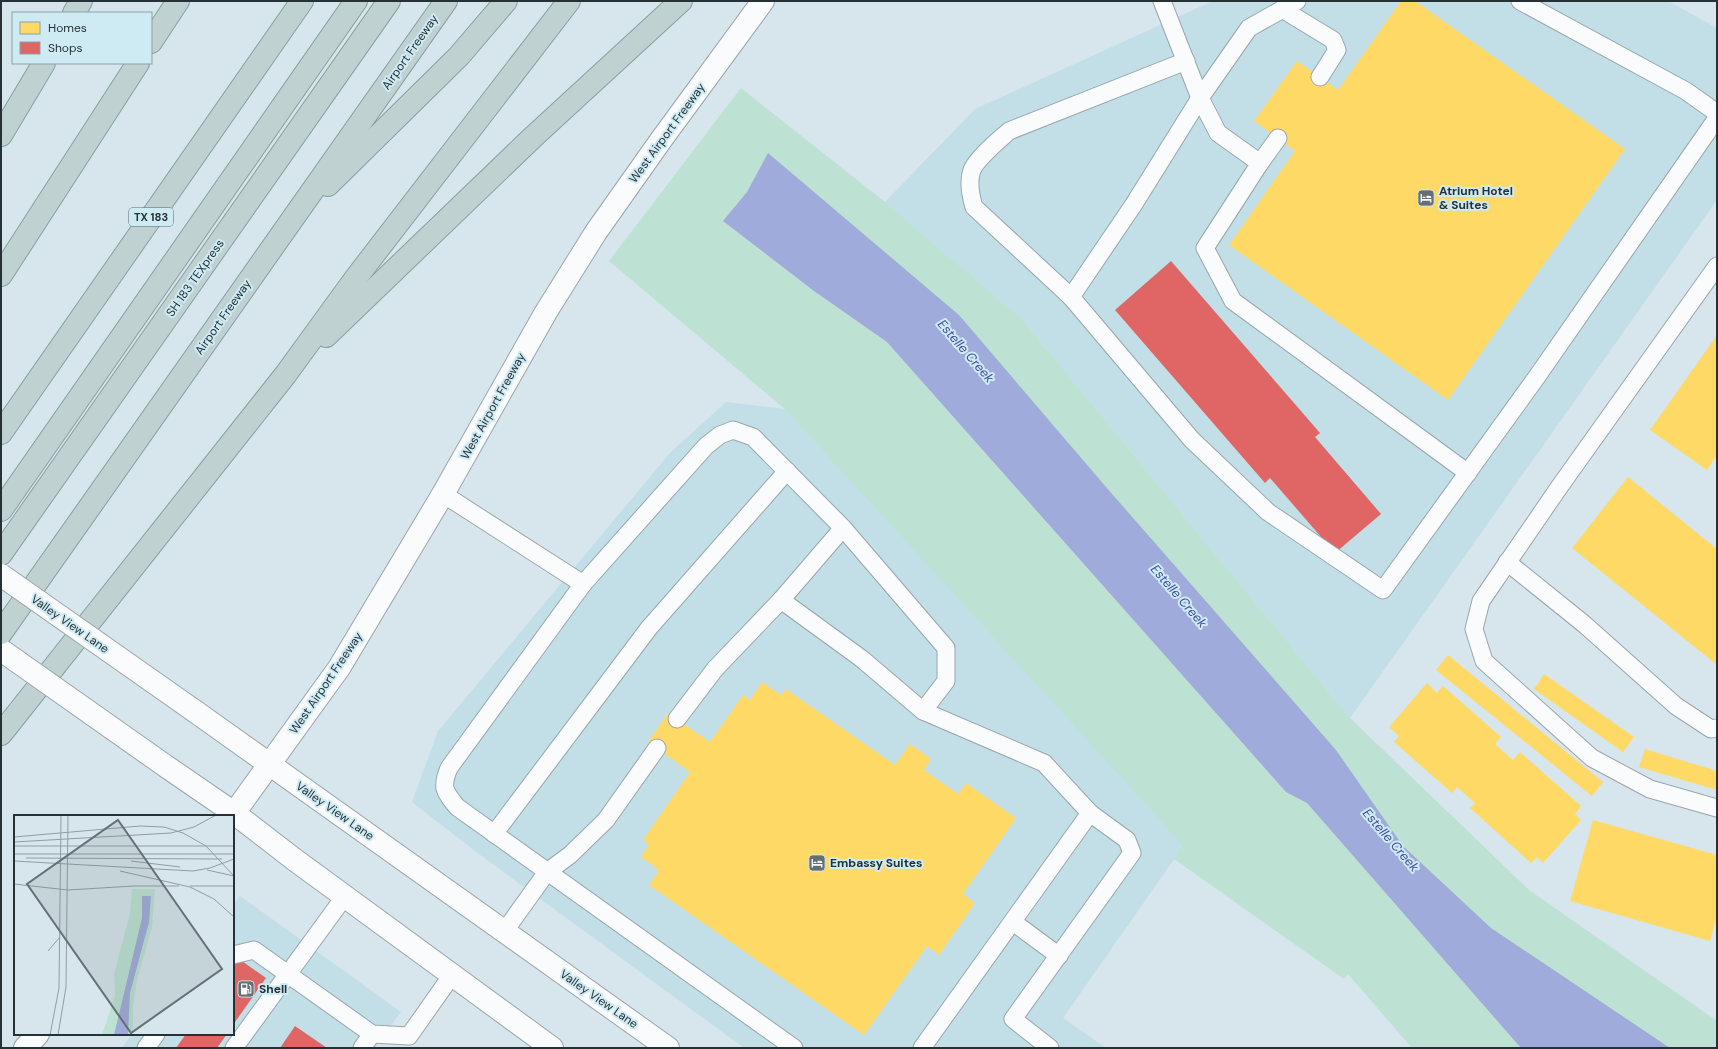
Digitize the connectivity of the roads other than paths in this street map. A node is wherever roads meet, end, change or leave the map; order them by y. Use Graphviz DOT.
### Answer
graph roads {
  1 [pos="81,1"];
  2 [pos="178,1"];
  3 [pos="302,1"];
  4 [pos="356,1"];
  5 [pos="389,1"];
  6 [pos="446,1"];
  7 [pos="506,1"];
  8 [pos="569,1"];
  9 [pos="681,1"];
  10 [pos="763,1"];
  11 [pos="1162,1"];
  12 [pos="1520,1"];
  13 [pos="1290,5"];
  14 [pos="75,12"];
  15 [pos="152,40"];
  16 [pos="1186,61"];
  17 [pos="43,64"];
  18 [pos="137,64"];
  19 [pos="1320,77"];
  20 [pos="1200,98"];
  21 [pos="1717,113"];
  22 [pos="1717,118"];
  23 [pos="1,135"];
  24 [pos="1278,138"];
  25 [pos="1260,163"];
  26 [pos="289,223"];
  27 [pos="1717,266"];
  28 [pos="1,275"];
  29 [pos="1070,297"];
  30 [pos="286,374"];
  31 [pos="1,434"];
  32 [pos="787,471"];
  33 [pos="1468,473"];
  34 [pos="443,494"];
  35 [pos="1,510"];
  36 [pos="843,528"];
  37 [pos="1,554"];
  38 [pos="1507,562"];
  39 [pos="1,575"];
  40 [pos="583,584"];
  41 [pos="781,600"];
  42 [pos="1,633"];
  43 [pos="1,650"];
  44 [pos="923,711"];
  45 [pos="677,719"];
  46 [pos="1717,728"];
  47 [pos="1,734"];
  48 [pos="657,748"];
  49 [pos="270,766"];
  50 [pos="1717,808"];
  51 [pos="1090,813"];
  52 [pos="233,815"];
  53 [pos="234,816"];
  54 [pos="494,834"];
  55 [pos="547,872"];
  56 [pos="344,896"];
  57 [pos="1013,922"];
  58 [pos="504,932"];
  59 [pos="234,955"];
  60 [pos="1059,956"];
  61 [pos="288,974"];
  62 [pos="452,975"];
  63 [pos="239,1032"];
  64 [pos="372,1034"];
  65 [pos="37,1035"];
  66 [pos="409,1042"];
  67 [pos="789,1047"];
  68 [pos="25,1048"];
  69 [pos="234,1048"];
  70 [pos="362,1048"];
  71 [pos="552,1048"];
  72 [pos="668,1048"];
  73 [pos="922,1048"];
  74 [pos="1050,1048"];
  1 -- 14 [label="highway"];
  2 -- 15 [label="highway"];
  3 -- 31 [label="highway, TX 183"];
  4 -- 35 [label="highway"];
  5 -- 37 [label="highway, SH 183 TEXpress"];
  6 -- 26 [label="highway, Airport Freeway"];
  7 -- 26 [label="highway"];
  8 -- 30 [label="highway"];
  9 -- 30 [label="highway"];
  10 -- 34 [label="main road, West Airport Freeway"];
  11 -- 16 [label="lane"];
  12 -- 21 [label="lane"];
  13 -- 19 [label="lane"];
  13 -- 20 [label="lane"];
  16 -- 20 [label="lane"];
  16 -- 29 [label="lane"];
  17 -- 23 [label="highway"];
  18 -- 28 [label="highway"];
  20 -- 25 [label="lane"];
  20 -- 29 [label="lane"];
  22 -- 33 [label="lane"];
  24 -- 25 [label="lane"];
  25 -- 33 [label="lane"];
  26 -- 42 [label="highway, Airport Freeway"];
  27 -- 38 [label="lane"];
  29 -- 33 [label="lane"];
  30 -- 47 [label="highway"];
  32 -- 36 [label="lane"];
  32 -- 40 [label="lane"];
  32 -- 54 [label="lane"];
  34 -- 40 [label="lane"];
  34 -- 49 [label="main road, West Airport Freeway"];
  36 -- 41 [label="lane"];
  36 -- 44 [label="lane"];
  38 -- 46 [label="lane"];
  38 -- 50 [label="lane"];
  39 -- 49 [label="main road, Valley View Lane, bridge"];
  40 -- 54 [label="lane"];
  41 -- 44 [label="lane"];
  41 -- 45 [label="lane"];
  43 -- 52 [label="main road, bridge"];
  44 -- 51 [label="lane"];
  48 -- 55 [label="lane"];
  49 -- 52 [label="main road, West Airport Freeway"];
  49 -- 58 [label="main road, Valley View Lane"];
  51 -- 57 [label="lane"];
  51 -- 60 [label="lane"];
  53 -- 56 [label="main road"];
  54 -- 55 [label="lane"];
  55 -- 58 [label="lane"];
  55 -- 67 [label="lane"];
  56 -- 61 [label="lane"];
  56 -- 62 [label="main road"];
  57 -- 60 [label="lane"];
  57 -- 73 [label="lane"];
  58 -- 72 [label="main road, Valley View Lane"];
  59 -- 61 [label="lane"];
  60 -- 74 [label="lane"];
  61 -- 63 [label="lane"];
  61 -- 64 [label="lane"];
  62 -- 66 [label="lane"];
  62 -- 71 [label="main road"];
  63 -- 69 [label="lane"];
  64 -- 66 [label="lane"];
  64 -- 70 [label="lane"];
  65 -- 68 [label="main road"];
}
